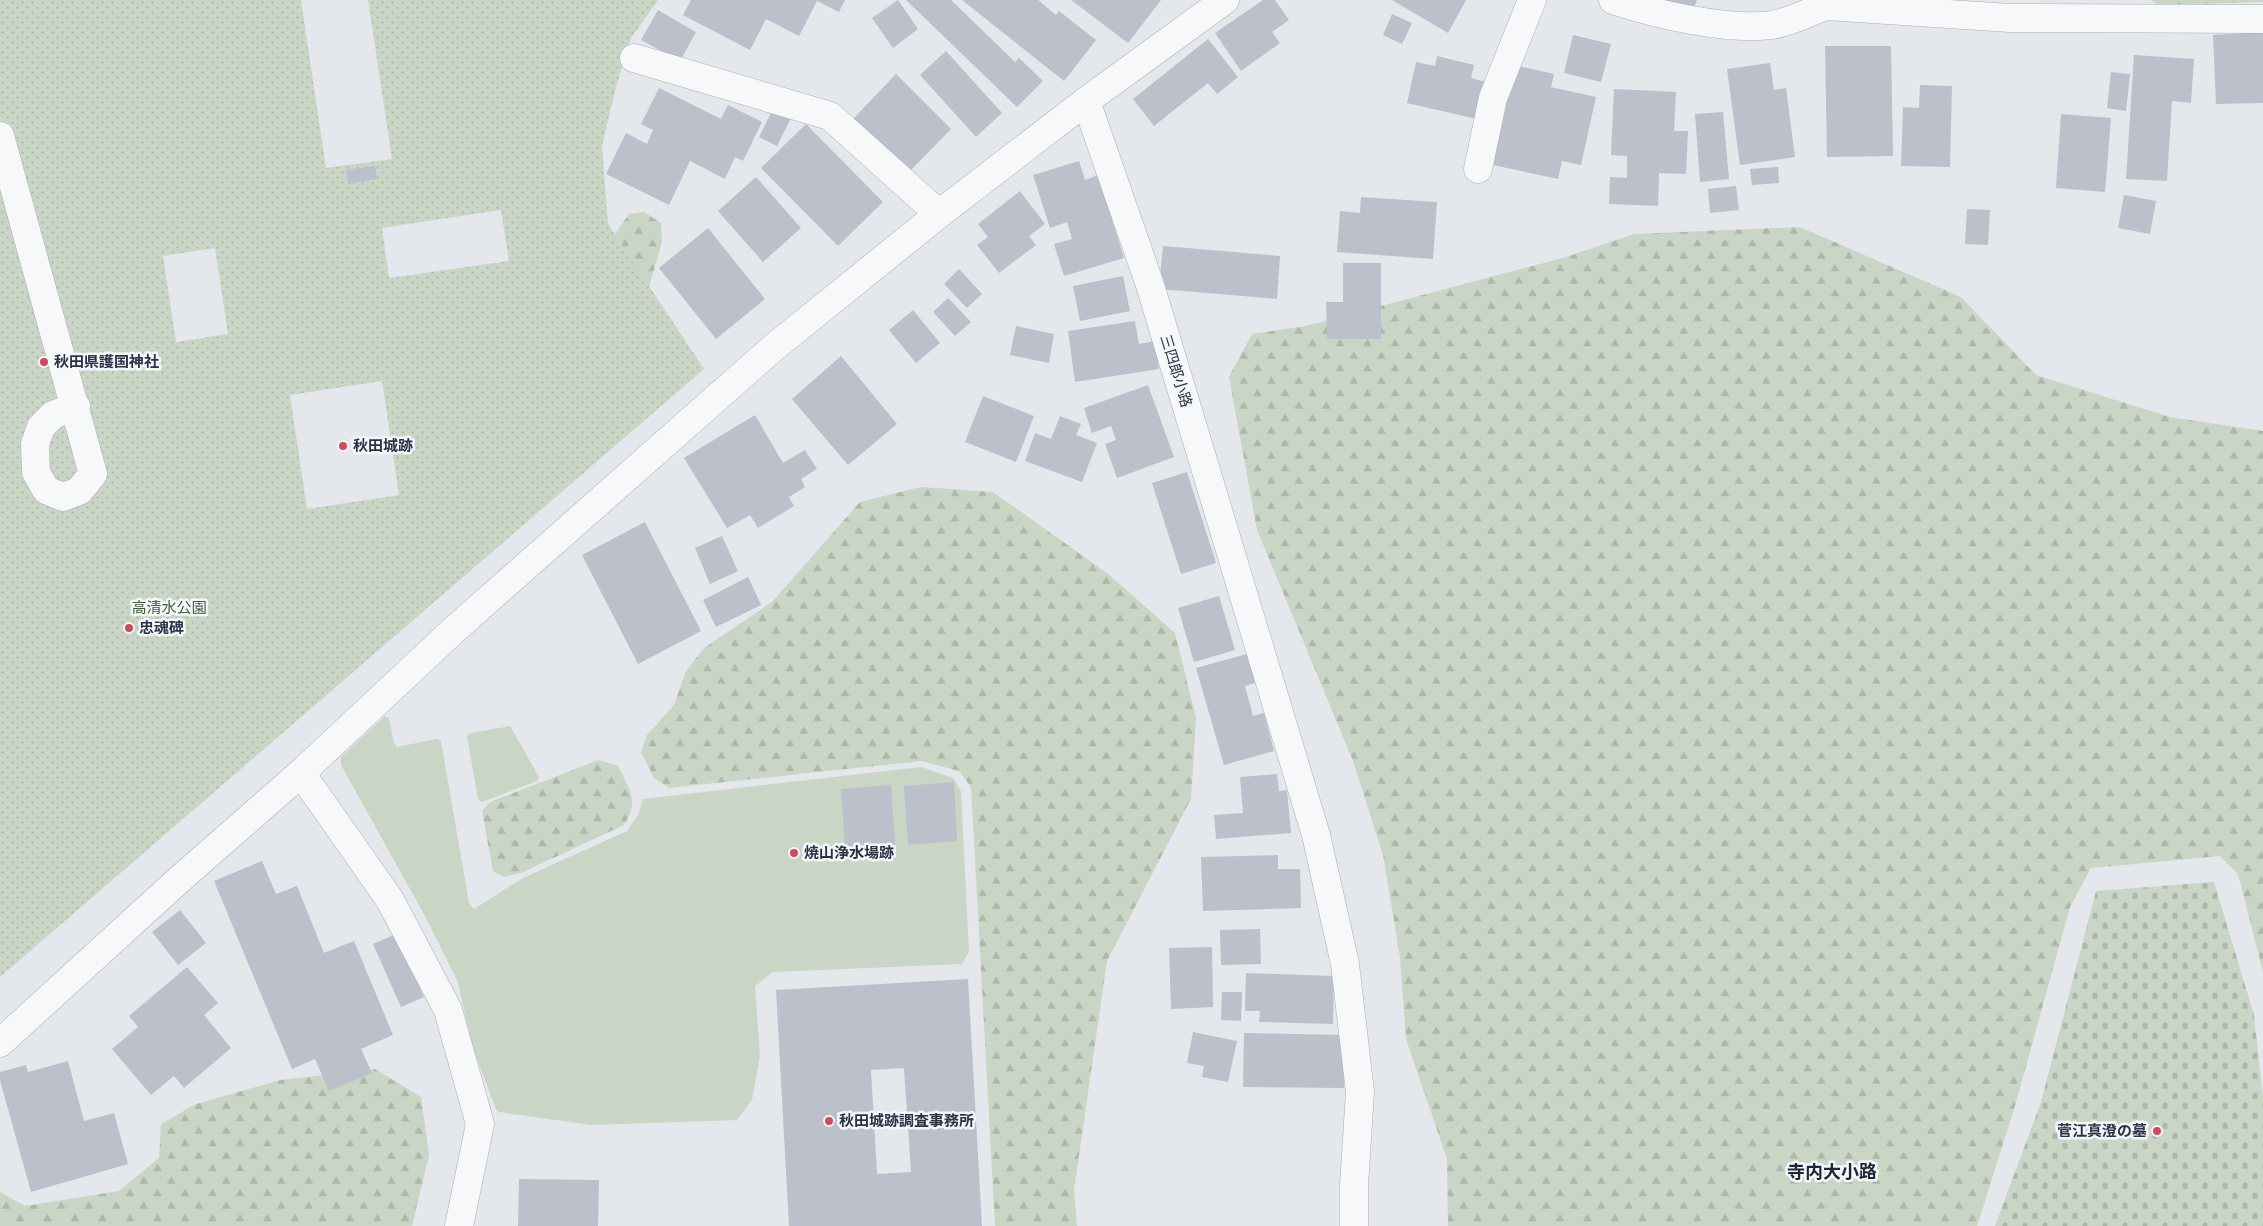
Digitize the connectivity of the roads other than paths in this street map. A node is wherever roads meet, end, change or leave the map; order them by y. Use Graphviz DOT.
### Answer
graph roads {
  1 [pos="1225,0"];
  2 [pos="1532,0"];
  3 [pos="1612,0"];
  4 [pos="1828,3"];
  5 [pos="2263,19"];
  6 [pos="634,58"];
  7 [pos="1086,101"];
  8 [pos="0,136"];
  9 [pos="1478,168"];
  10 [pos="939,214"];
  11 [pos="76,406"];
  12 [pos="301,773"];
  13 [pos="0,1043"];
  14 [pos="459,1226"];
  15 [pos="1354,1226"];
  1 -- 7 [label="street"];
  2 -- 9 [label="street"];
  3 -- 4 [label="street"];
  4 -- 5 [label="street"];
  6 -- 10 [label="street"];
  7 -- 10 [label="street"];
  7 -- 15 [label="street, 三四郎小路"];
  8 -- 11 [label="street"];
  10 -- 12 [label="street"];
  11 -- 11 [label="street"];
  12 -- 13 [label="street"];
  12 -- 14 [label="street"];
}
